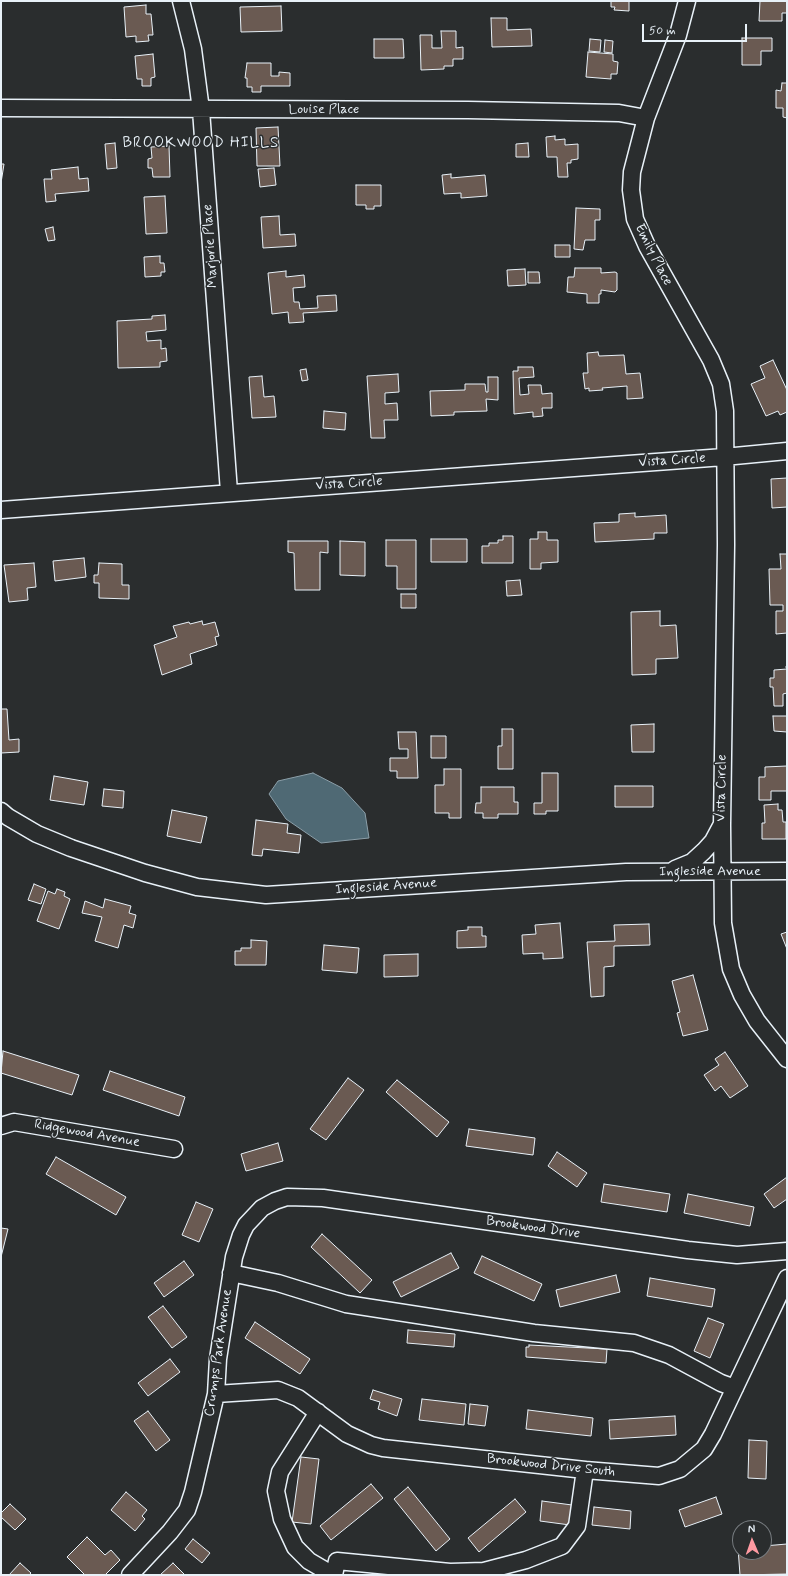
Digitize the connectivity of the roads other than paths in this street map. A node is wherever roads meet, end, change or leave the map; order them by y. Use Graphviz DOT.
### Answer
graph roads {
  1 [pos="181,1"];
  2 [pos="687,1"];
  3 [pos="1,108"];
  4 [pos="201,110"];
  5 [pos="646,118"];
  6 [pos="787,450"];
  7 [pos="724,457"];
  8 [pos="229,492"];
  9 [pos="1,510"];
  10 [pos="1,811"];
  11 [pos="722,825"];
  12 [pos="669,871"];
  13 [pos="787,871"];
  14 [pos="722,872"];
  15 [pos="787,1059"];
  16 [pos="1,1126"];
  17 [pos="174,1149"];
  18 [pos="279,1199"];
  19 [pos="787,1251"];
  20 [pos="231,1272"];
  21 [pos="787,1278"];
  22 [pos="735,1388"];
  23 [pos="216,1394"];
  24 [pos="318,1412"];
  25 [pos="585,1470"];
  26 [pos="130,1575"];
  27 [pos="333,1575"];
  1 -- 4 [label="street, Marjorie Place"];
  2 -- 5 [label="street, Emily Place"];
  3 -- 4 [label="street, Louise Place"];
  4 -- 5 [label="street, Louise Place"];
  4 -- 8 [label="street, Marjorie Place"];
  5 -- 7 [label="street, Emily Place"];
  6 -- 7 [label="street"];
  7 -- 8 [label="street, Vista Circle"];
  7 -- 11 [label="street, Vista Circle"];
  8 -- 9 [label="street, Vista Circle"];
  10 -- 12 [label="street, Ingleside Avenue"];
  11 -- 12 [label="street"];
  11 -- 14 [label="street, Vista Circle"];
  12 -- 14 [label="street, Ingleside Avenue"];
  13 -- 14 [label="street, Ingleside Avenue"];
  14 -- 15 [label="street, Vista Circle"];
  16 -- 17 [label="street, Ridgewood Avenue"];
  18 -- 19 [label="street, Brookwood Drive"];
  18 -- 20 [label="street, Crumps Park Avenue"];
  20 -- 22 [label="street"];
  20 -- 23 [label="street, Crumps Park Avenue"];
  21 -- 22 [label="street, Brookwood Drive South"];
  22 -- 25 [label="street, Brookwood Drive South"];
  23 -- 24 [label="street, Brookwood Drive South"];
  23 -- 26 [label="street, Crumps Park Avenue"];
  24 -- 25 [label="street, Brookwood Drive South"];
  24 -- 27 [label="street"];
  25 -- 27 [label="street"];
}
